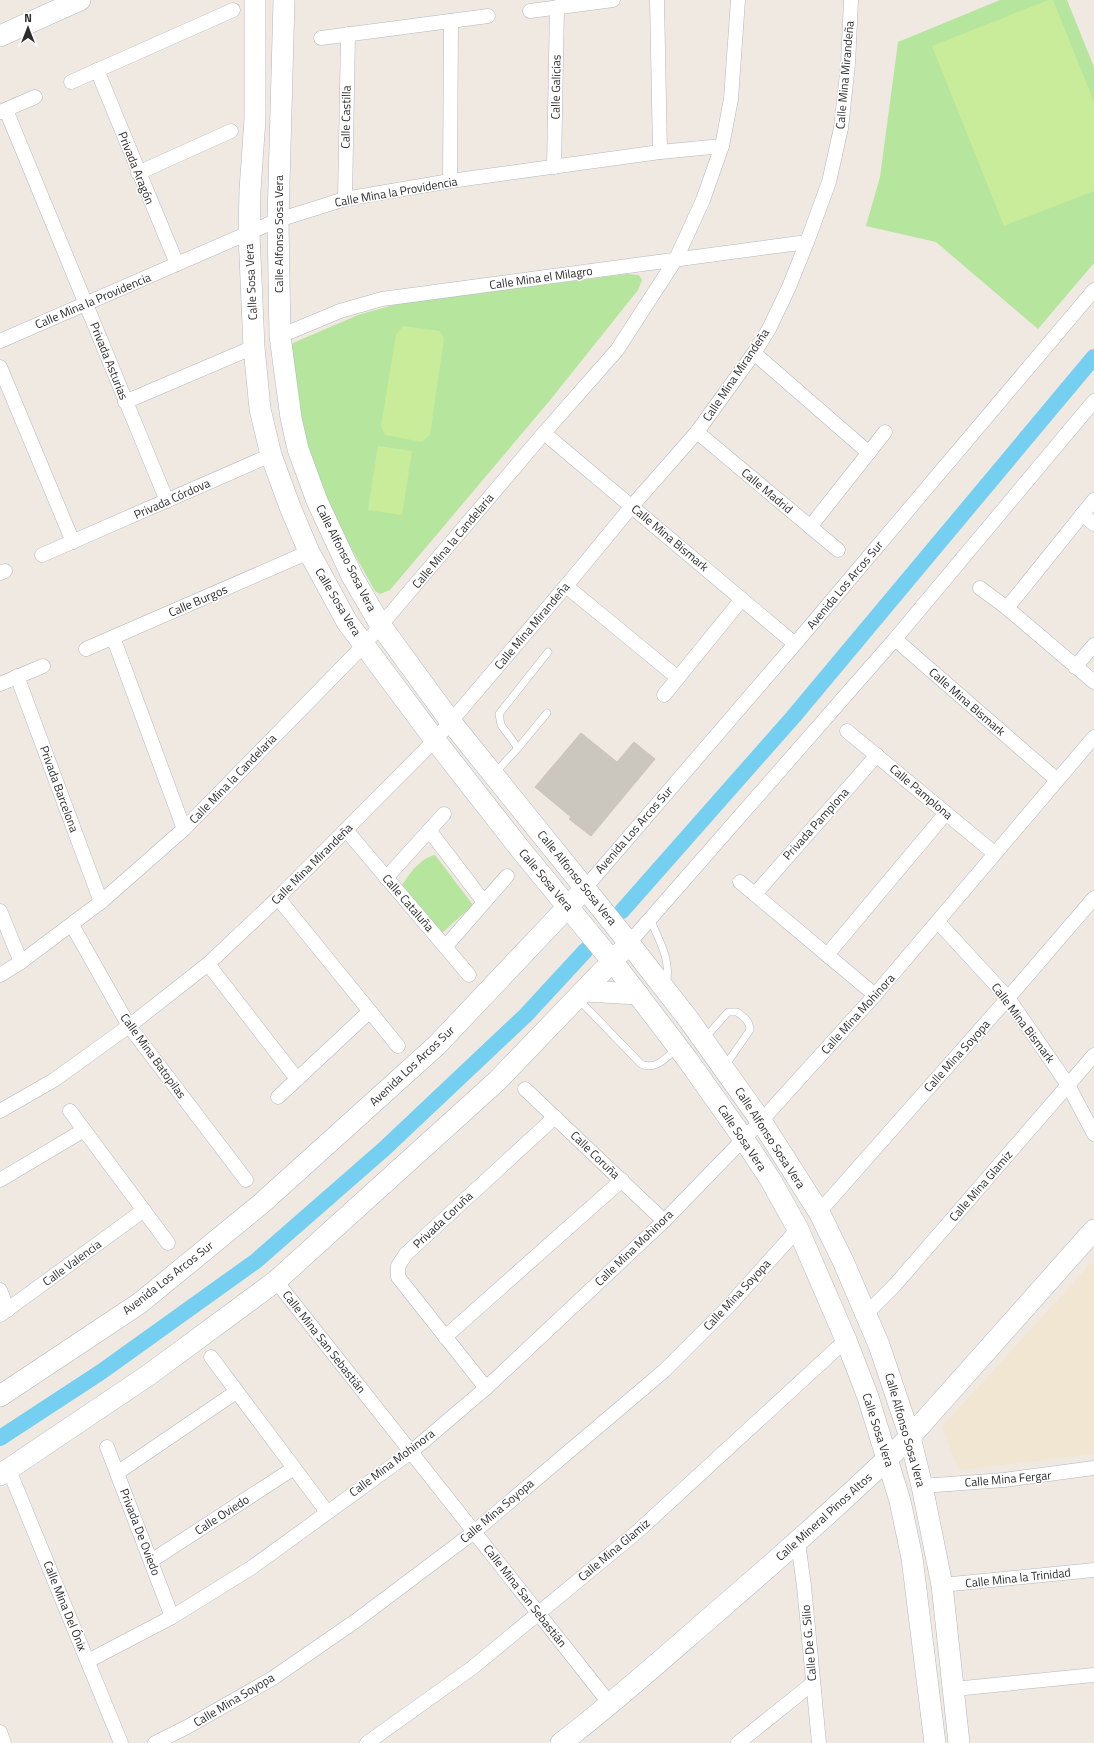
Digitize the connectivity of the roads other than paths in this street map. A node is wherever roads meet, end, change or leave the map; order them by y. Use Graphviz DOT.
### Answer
graph roads {
  1 [pos="80,0"];
  2 [pos="255,0"];
  3 [pos="284,0"];
  4 [pos="613,0"];
  5 [pos="658,0"];
  6 [pos="738,0"];
  7 [pos="851,0"];
  8 [pos="557,7"];
  9 [pos="233,10"];
  10 [pos="530,11"];
  11 [pos="488,16"];
  12 [pos="451,21"];
  13 [pos="348,34"];
  14 [pos="0,36"];
  15 [pos="321,38"];
  16 [pos="97,70"];
  17 [pos="72,82"];
  18 [pos="35,97"];
  19 [pos="3,111"];
  20 [pos="231,131"];
  21 [pos="722,146"];
  22 [pos="660,152"];
  23 [pos="554,167"];
  24 [pos="138,173"];
  25 [pos="450,181"];
  26 [pos="345,199"];
  27 [pos="278,220"];
  28 [pos="249,234"];
  29 [pos="807,242"];
  30 [pos="676,260"];
  31 [pos="176,264"];
  32 [pos="1094,290"];
  33 [pos="85,304"];
  34 [pos="280,336"];
  35 [pos="0,341"];
  36 [pos="254,347"];
  37 [pos="754,353"];
  38 [pos="0,367"];
  39 [pos="125,402"];
  40 [pos="1094,402"];
  41 [pos="698,432"];
  42 [pos="885,432"];
  43 [pos="544,433"];
  44 [pos="869,453"];
  45 [pos="271,455"];
  46 [pos="1094,500"];
  47 [pos="167,501"];
  48 [pos="632,506"];
  49 [pos="1082,514"];
  50 [pos="1094,524"];
  51 [pos="810,527"];
  52 [pos="73,542"];
  53 [pos="838,550"];
  54 [pos="309,552"];
  55 [pos="42,555"];
  56 [pos="566,586"];
  57 [pos="980,588"];
  58 [pos="742,600"];
  59 [pos="1006,608"];
  60 [pos="380,626"];
  61 [pos="113,637"];
  62 [pos="895,640"];
  63 [pos="795,644"];
  64 [pos="364,645"];
  65 [pos="1094,645"];
  66 [pos="86,649"];
  67 [pos="548,652"];
  68 [pos="43,666"];
  69 [pos="1076,666"];
  70 [pos="17,676"];
  71 [pos="678,678"];
  72 [pos="1094,682"];
  73 [pos="0,684"];
  74 [pos="664,695"];
  75 [pos="547,713"];
  76 [pos="451,722"];
  77 [pos="847,731"];
  78 [pos="1094,737"];
  79 [pos="435,740"];
  80 [pos="518,748"];
  81 [pos="877,755"];
  82 [pos="493,775"];
  83 [pos="1057,780"];
  84 [pos="946,813"];
  85 [pos="444,814"];
  86 [pos="184,829"];
  87 [pos="346,830"];
  88 [pos="429,830"];
  89 [pos="994,853"];
  90 [pos="508,876"];
  91 [pos="386,878"];
  92 [pos="740,882"];
  93 [pos="585,888"];
  94 [pos="755,894"];
  95 [pos="278,898"];
  96 [pos="1094,898"];
  97 [pos="101,902"];
  98 [pos="484,902"];
  99 [pos="569,906"];
  100 [pos="0,911"];
  101 [pos="650,919"];
  102 [pos="938,922"];
  103 [pos="72,925"];
  104 [pos="629,943"];
  105 [pos="446,946"];
  106 [pos="827,955"];
  107 [pos="21,962"];
  108 [pos="613,962"];
  109 [pos="208,964"];
  110 [pos="0,975"];
  111 [pos="469,975"];
  112 [pos="665,989"];
  113 [pos="581,994"];
  114 [pos="638,994"];
  115 [pos="875,995"];
  116 [pos="1008,998"];
  117 [pos="370,1011"];
  118 [pos="129,1026"];
  119 [pos="704,1040"];
  120 [pos="398,1046"];
  121 [pos="678,1048"];
  122 [pos="1094,1055"];
  123 [pos="724,1068"];
  124 [pos="297,1079"];
  125 [pos="1068,1084"];
  126 [pos="525,1089"];
  127 [pos="278,1097"];
  128 [pos="0,1110"];
  129 [pos="70,1111"];
  130 [pos="555,1117"];
  131 [pos="760,1120"];
  132 [pos="84,1130"];
  133 [pos="1094,1134"];
  134 [pos="743,1138"];
  135 [pos="0,1180"];
  136 [pos="246,1180"];
  137 [pos="622,1180"];
  138 [pos="144,1210"];
  139 [pos="818,1212"];
  140 [pos="664,1221"];
  141 [pos="798,1229"];
  142 [pos="1094,1230"];
  143 [pos="168,1243"];
  144 [pos="276,1281"];
  145 [pos="0,1290"];
  146 [pos="4,1312"];
  147 [pos="866,1314"];
  148 [pos="445,1337"];
  149 [pos="846,1340"];
  150 [pos="211,1358"];
  151 [pos="486,1388"];
  152 [pos="236,1392"];
  153 [pos="0,1396"];
  154 [pos="910,1437"];
  155 [pos="107,1447"];
  156 [pos="411,1452"];
  157 [pos="888,1459"];
  158 [pos="294,1468"];
  159 [pos="1094,1468"];
  160 [pos="4,1472"];
  161 [pos="117,1473"];
  162 [pos="922,1486"];
  163 [pos="327,1512"];
  164 [pos="474,1532"];
  165 [pos="798,1542"];
  166 [pos="151,1561"];
  167 [pos="1094,1570"];
  168 [pos="942,1585"];
  169 [pos="538,1612"];
  170 [pos="172,1617"];
  171 [pos="88,1661"];
  172 [pos="1094,1675"];
  173 [pos="813,1682"];
  174 [pos="954,1689"];
  175 [pos="610,1704"];
  176 [pos="0,1732"];
  177 [pos="4,1743"];
  178 [pos="121,1743"];
  179 [pos="154,1743"];
  180 [pos="367,1743"];
  181 [pos="562,1743"];
  182 [pos="738,1743"];
  183 [pos="819,1743"];
  184 [pos="935,1743"];
  185 [pos="959,1743"];
  1 -- 14 [label="main road"];
  2 -- 28 [label="main road, Calle Sosa Vera"];
  3 -- 27 [label="main road, Calle Alfonso Sosa Vera"];
  4 -- 8 [label="street"];
  5 -- 22 [label="street"];
  6 -- 21 [label="street, Calle Mina la Candelaria"];
  7 -- 29 [label="street, Calle Mina Mirandeña"];
  8 -- 10 [label="street"];
  8 -- 23 [label="street, Calle Galicias"];
  9 -- 16 [label="street"];
  11 -- 12 [label="street"];
  12 -- 13 [label="street"];
  12 -- 25 [label="street"];
  13 -- 15 [label="street"];
  13 -- 26 [label="street, Calle Castilla"];
  16 -- 17 [label="street"];
  16 -- 24 [label="street, Privada Aragón"];
  18 -- 19 [label="street, Privada Asturias"];
  19 -- 33 [label="street, Privada Asturias"];
  20 -- 24 [label="street"];
  21 -- 22 [label="street, Calle Mina la Providencia"];
  21 -- 30 [label="street, Calle Mina la Candelaria"];
  22 -- 23 [label="street, Calle Mina la Providencia"];
  23 -- 25 [label="street, Calle Mina la Providencia"];
  24 -- 31 [label="street, Privada Aragón"];
  25 -- 26 [label="street, Calle Mina la Providencia"];
  26 -- 27 [label="street, Calle Mina la Providencia"];
  27 -- 28 [label="street, Calle Mina la Providencia"];
  27 -- 34 [label="main road, Calle Alfonso Sosa Vera"];
  28 -- 31 [label="street, Calle Mina la Providencia"];
  28 -- 36 [label="main road, Calle Sosa Vera"];
  29 -- 30 [label="street, Calle Mina el Milagro"];
  29 -- 37 [label="street, Calle Mina Mirandeña"];
  30 -- 34 [label="street, Calle Mina el Milagro"];
  30 -- 43 [label="street, Calle Mina la Candelaria"];
  31 -- 33 [label="street, Calle Mina la Providencia"];
  32 -- 63 [label="street, Avenida Los Arcos Sur"];
  33 -- 35 [label="street, Calle Mina la Providencia"];
  33 -- 39 [label="street, Privada Asturias"];
  34 -- 60 [label="main road, Calle Alfonso Sosa Vera"];
  36 -- 39 [label="street"];
  36 -- 45 [label="main road, Calle Sosa Vera"];
  37 -- 41 [label="street, Calle Mina Mirandeña"];
  37 -- 44 [label="street"];
  38 -- 52 [label="street"];
  39 -- 47 [label="street, Privada Asturias"];
  40 -- 62 [label="street"];
  41 -- 48 [label="street, Calle Mina Mirandeña"];
  41 -- 51 [label="street, Calle Madrid"];
  42 -- 44 [label="street"];
  43 -- 48 [label="street, Calle Mina Bismark"];
  43 -- 60 [label="street, Calle Mina la Candelaria"];
  44 -- 51 [label="street"];
  45 -- 47 [label="street, Privada Córdova"];
  45 -- 54 [label="main road, Calle Sosa Vera"];
  46 -- 49 [label="street"];
  47 -- 52 [label="street, Privada Córdova"];
  48 -- 56 [label="street, Calle Mina Mirandeña"];
  48 -- 58 [label="street, Calle Mina Bismark"];
  49 -- 50 [label="street"];
  49 -- 59 [label="street"];
  51 -- 53 [label="street, Calle Madrid"];
  52 -- 55 [label="street, Privada Córdova"];
  54 -- 61 [label="street, Calle Burgos"];
  54 -- 64 [label="main road, Calle Sosa Vera"];
  56 -- 71 [label="street"];
  56 -- 76 [label="street, Calle Mina Mirandeña"];
  57 -- 59 [label="street"];
  58 -- 63 [label="street, Calle Mina Bismark"];
  58 -- 71 [label="street"];
  59 -- 69 [label="street"];
  60 -- 64 [label="street, Calle Mina la Candelaria"];
  60 -- 76 [label="main road, Calle Alfonso Sosa Vera"];
  61 -- 66 [label="street, Calle Burgos"];
  61 -- 86 [label="street"];
  62 -- 83 [label="street, Calle Mina Bismark"];
  62 -- 101 [label="street"];
  63 -- 93 [label="street, Avenida Los Arcos Sur"];
  64 -- 79 [label="main road, Calle Sosa Vera"];
  64 -- 86 [label="street, Calle Mina la Candelaria"];
  65 -- 69 [label="street"];
  67 -- 80 [label="lane"];
  68 -- 70 [label="street"];
  69 -- 72 [label="street"];
  70 -- 73 [label="street"];
  70 -- 97 [label="street, Privada Barcelona"];
  71 -- 74 [label="street"];
  75 -- 80 [label="lane"];
  76 -- 79 [label="street, Calle Mina Mirandeña"];
  76 -- 82 [label="main road, Calle Alfonso Sosa Vera"];
  77 -- 81 [label="street, Calle Pamplona"];
  78 -- 83 [label="street, Calle Mina Mohinora"];
  79 -- 87 [label="street, Calle Mina Mirandeña"];
  79 -- 99 [label="main road, Calle Sosa Vera"];
  80 -- 82 [label="lane"];
  81 -- 84 [label="street, Calle Pamplona"];
  81 -- 94 [label="street, Privada Pamplona"];
  82 -- 93 [label="main road, Calle Alfonso Sosa Vera"];
  83 -- 89 [label="street, Calle Mina Mohinora"];
  84 -- 89 [label="street, Calle Pamplona"];
  84 -- 106 [label="street"];
  85 -- 88 [label="street"];
  86 -- 97 [label="street, Calle Mina la Candelaria"];
  87 -- 91 [label="street, Calle Cataluña"];
  87 -- 95 [label="street, Calle Mina Mirandeña"];
  88 -- 91 [label="street"];
  88 -- 98 [label="street"];
  89 -- 102 [label="street, Calle Mina Mohinora"];
  90 -- 98 [label="street"];
  91 -- 105 [label="street, Calle Cataluña"];
  92 -- 94 [label="street"];
  93 -- 99 [label="main road, Avenida Los Arcos Sur"];
  93 -- 104 [label="main road, Calle Alfonso Sosa Vera"];
  94 -- 106 [label="street"];
  95 -- 109 [label="street, Calle Mina Mirandeña"];
  95 -- 117 [label="street"];
  96 -- 116 [label="street, Calle Mina Soyopa"];
  97 -- 103 [label="street, Calle Mina la Candelaria"];
  98 -- 105 [label="street"];
  99 -- 108 [label="main road, Calle Sosa Vera"];
  99 -- 153 [label="main road, Avenida Los Arcos Sur"];
  100 -- 107 [label="street"];
  101 -- 104 [label="street"];
  101 -- 112 [label="lane"];
  102 -- 115 [label="street, Calle Mina Mohinora"];
  102 -- 116 [label="street, Calle Mina Bismark"];
  103 -- 107 [label="street, Calle Mina la Candelaria"];
  103 -- 118 [label="street, Calle Mina Batopilas"];
  104 -- 108 [label="main road"];
  104 -- 112 [label="main road, Calle Alfonso Sosa Vera"];
  105 -- 111 [label="street, Calle Cataluña"];
  106 -- 115 [label="street"];
  107 -- 110 [label="street, Calle Mina la Candelaria"];
  108 -- 113 [label="main road"];
  108 -- 114 [label="main road, Calle Sosa Vera"];
  109 -- 118 [label="street, Calle Mina Mirandeña"];
  109 -- 124 [label="street"];
  112 -- 119 [label="main road, Calle Alfonso Sosa Vera"];
  113 -- 114 [label="main road"];
  113 -- 121 [label="lane"];
  113 -- 144 [label="main road"];
  114 -- 121 [label="main road, Calle Sosa Vera"];
  115 -- 131 [label="street, Calle Mina Mohinora"];
  116 -- 125 [label="street, Calle Mina Bismark"];
  116 -- 139 [label="street, Calle Mina Soyopa"];
  117 -- 120 [label="street"];
  117 -- 124 [label="street"];
  118 -- 128 [label="street, Calle Mina Mirandeña"];
  118 -- 136 [label="street, Calle Mina Batopilas"];
  119 -- 123 [label="main road, Calle Alfonso Sosa Vera"];
  119 -- 123 [label="lane"];
  121 -- 134 [label="main road, Calle Sosa Vera"];
  122 -- 125 [label="street, Calle Mina Glamiz"];
  123 -- 131 [label="main road, Calle Alfonso Sosa Vera"];
  124 -- 127 [label="street"];
  125 -- 133 [label="street, Calle Mina Bismark"];
  125 -- 147 [label="street, Calle Mina Glamiz"];
  126 -- 130 [label="street, Calle Coruña"];
  129 -- 132 [label="street"];
  130 -- 137 [label="street, Calle Coruña"];
  130 -- 148 [label="street, Privada Coruña"];
  131 -- 134 [label="street, Calle Mina Mohinora"];
  131 -- 139 [label="main road, Calle Alfonso Sosa Vera"];
  132 -- 135 [label="street"];
  132 -- 138 [label="street"];
  134 -- 140 [label="street, Calle Mina Mohinora"];
  134 -- 141 [label="main road, Calle Sosa Vera"];
  137 -- 140 [label="street, Calle Coruña"];
  137 -- 148 [label="street"];
  138 -- 143 [label="street"];
  138 -- 146 [label="street, Calle Valencia"];
  139 -- 147 [label="main road, Calle Alfonso Sosa Vera"];
  140 -- 151 [label="street, Calle Mina Mohinora"];
  141 -- 149 [label="main road, Calle Sosa Vera"];
  141 -- 164 [label="street, Calle Mina Soyopa"];
  142 -- 154 [label="main road, Calle Mineral Pinos Altos"];
  144 -- 156 [label="street, Calle Mina San Sebastián"];
  144 -- 160 [label="main road"];
  145 -- 146 [label="street"];
  147 -- 154 [label="main road, Calle Alfonso Sosa Vera"];
  148 -- 151 [label="street, Privada Coruña"];
  149 -- 157 [label="main road, Calle Sosa Vera"];
  149 -- 169 [label="street, Calle Mina Glamiz"];
  150 -- 152 [label="street"];
  151 -- 156 [label="street, Calle Mina Mohinora"];
  152 -- 158 [label="street"];
  152 -- 161 [label="street"];
  154 -- 157 [label="main road, Calle Mineral Pinos Altos"];
  154 -- 162 [label="main road, Calle Alfonso Sosa Vera"];
  155 -- 161 [label="street, Privada De Oviedo"];
  156 -- 163 [label="street, Calle Mina Mohinora"];
  156 -- 164 [label="street, Calle Mina San Sebastián"];
  157 -- 165 [label="main road, Calle Mineral Pinos Altos"];
  157 -- 184 [label="main road, Calle Sosa Vera"];
  158 -- 163 [label="street"];
  158 -- 166 [label="street, Calle Oviedo"];
  159 -- 162 [label="street, Calle Mina Fergar"];
  160 -- 171 [label="street, Calle Mina Del Ónix"];
  161 -- 166 [label="street, Privada De Oviedo"];
  162 -- 168 [label="main road, Calle Alfonso Sosa Vera"];
  163 -- 170 [label="street, Calle Mina Mohinora"];
  164 -- 169 [label="street, Calle Mina San Sebastián"];
  164 -- 179 [label="street, Calle Mina Soyopa"];
  165 -- 173 [label="street, Calle De G. Silio"];
  165 -- 175 [label="main road, Calle Mineral Pinos Altos"];
  166 -- 170 [label="street, Privada De Oviedo"];
  167 -- 168 [label="street, Calle Mina la Trinidad"];
  168 -- 174 [label="main road, Calle Alfonso Sosa Vera"];
  169 -- 175 [label="street, Calle Mina San Sebastián"];
  169 -- 180 [label="street, Calle Mina Glamiz"];
  170 -- 171 [label="street, Calle Mina Mohinora"];
  171 -- 178 [label="street, Calle Mina Del Ónix"];
  172 -- 174 [label="street"];
  173 -- 182 [label="street"];
  173 -- 183 [label="street, Calle De G. Silio"];
  174 -- 185 [label="main road, Calle Alfonso Sosa Vera"];
  175 -- 181 [label="main road, Calle Mineral Pinos Altos"];
  176 -- 177 [label="street"];
}
